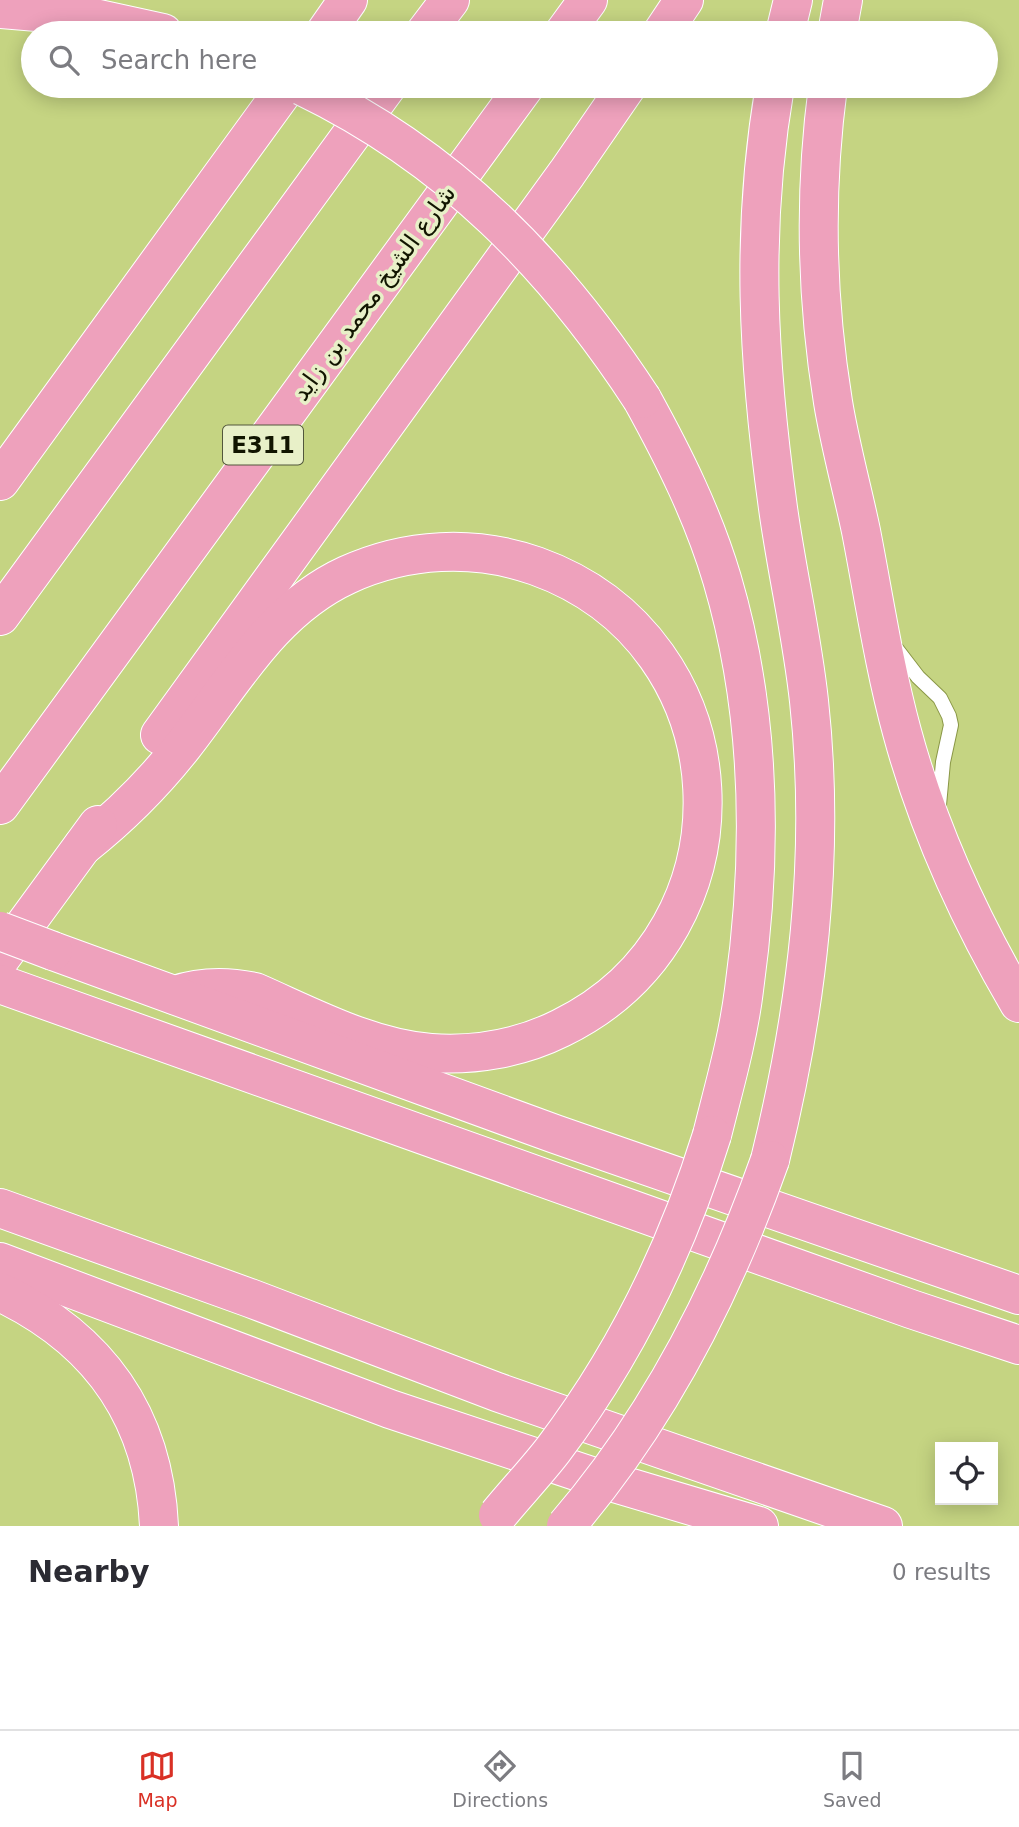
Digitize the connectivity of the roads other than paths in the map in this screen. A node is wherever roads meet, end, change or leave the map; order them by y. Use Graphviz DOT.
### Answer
graph roads {
  1 [pos="348,0"];
  2 [pos="450,0"];
  3 [pos="588,0"];
  4 [pos="684,0"];
  5 [pos="793,0"];
  6 [pos="843,0"];
  7 [pos="0,9"];
  8 [pos="108,21"];
  9 [pos="333,21"];
  10 [pos="434,21"];
  11 [pos="573,21"];
  12 [pos="670,21"];
  13 [pos="788,21"];
  14 [pos="839,21"];
  15 [pos="278,98"];
  16 [pos="324,98"];
  17 [pos="378,98"];
  18 [pos="516,98"];
  19 [pos="619,98"];
  20 [pos="773,98"];
  21 [pos="827,98"];
  22 [pos="0,481"];
  23 [pos="0,616"];
  24 [pos="0,805"];
  25 [pos="83,846"];
  26 [pos="0,932"];
  27 [pos="0,959"];
  28 [pos="0,984"];
  29 [pos="175,995"];
  30 [pos="1019,1003"];
  31 [pos="0,1208"];
  32 [pos="0,1262"];
  33 [pos="0,1292"];
  34 [pos="1019,1295"];
  35 [pos="1019,1345"];
  36 [pos="493,1521"];
  37 [pos="159,1526"];
  38 [pos="566,1526"];
  39 [pos="759,1526"];
  40 [pos="883,1526"];
  1 -- 9 [label="highway"];
  2 -- 10 [label="highway"];
  3 -- 11 [label="highway"];
  4 -- 12 [label="highway"];
  5 -- 13 [label="highway"];
  6 -- 14 [label="highway"];
  7 -- 8 [label="highway"];
  15 -- 22 [label="highway"];
  16 -- 36 [label="highway, bridge"];
  17 -- 23 [label="highway"];
  18 -- 24 [label="highway, شارع الشيخ محمد بن زايد / E311"];
  19 -- 25 [label="highway"];
  20 -- 38 [label="highway, bridge"];
  21 -- 30 [label="highway"];
  25 -- 27 [label="highway"];
  25 -- 29 [label="highway"];
  26 -- 29 [label="highway, bridge"];
  28 -- 35 [label="highway, bridge"];
  29 -- 34 [label="highway, bridge"];
  31 -- 40 [label="highway, bridge"];
  32 -- 39 [label="highway, bridge"];
  33 -- 37 [label="highway"];
}
